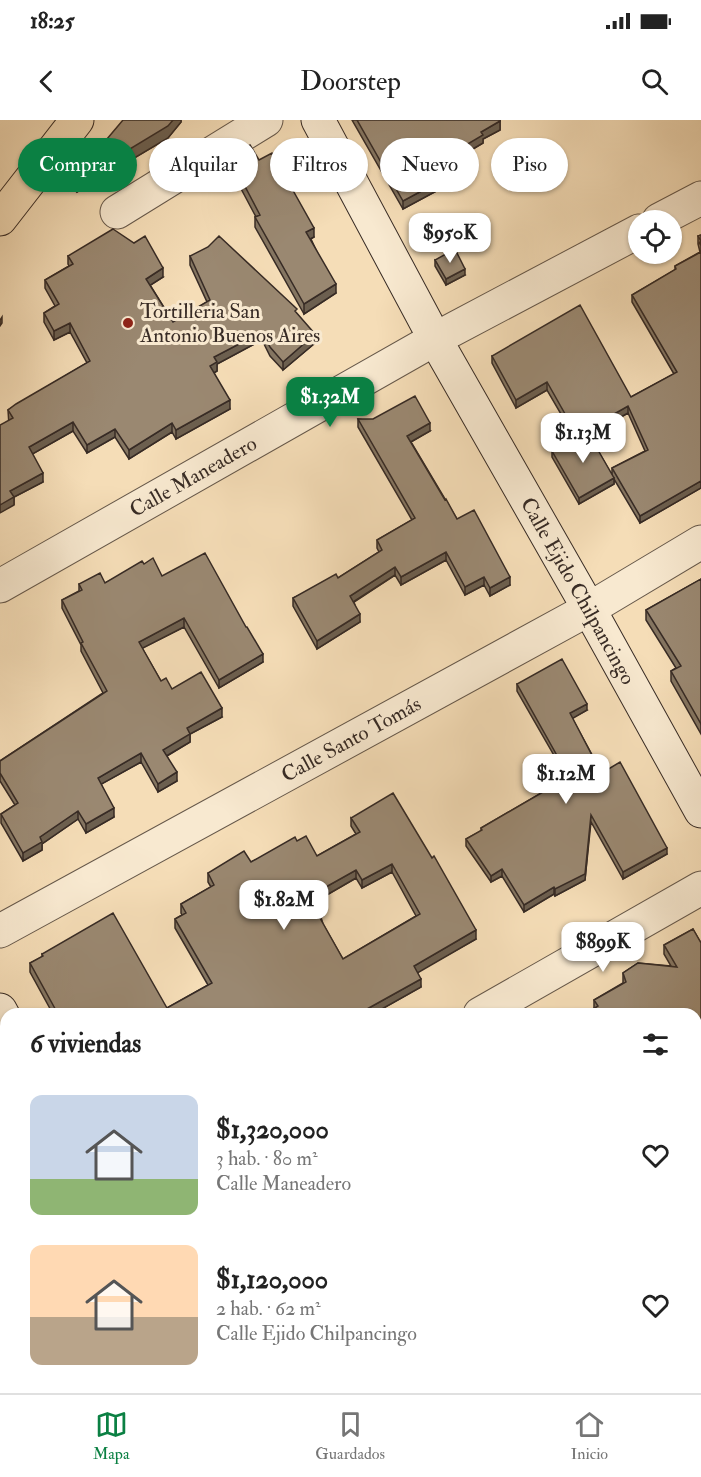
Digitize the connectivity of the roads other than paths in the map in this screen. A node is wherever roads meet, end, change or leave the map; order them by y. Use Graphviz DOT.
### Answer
graph roads {
  1 [pos="77,120"];
  2 [pos="266,120"];
  3 [pos="318,120"];
  4 [pos="701,198"];
  5 [pos="678,210"];
  6 [pos="117,212"];
  7 [pos="0,219"];
  8 [pos="628,237"];
  9 [pos="435,339"];
  10 [pos="701,542"];
  11 [pos="0,586"];
  12 [pos="589,609"];
  13 [pos="701,811"];
  14 [pos="701,888"];
  15 [pos="0,931"];
  16 [pos="491,1008"];
  1 -- 7 [label="main road"];
  2 -- 6 [label="street"];
  3 -- 9 [label="street, Calle Ejido Chilpancingo"];
  4 -- 5 [label="street"];
  8 -- 9 [label="street, Calle Maneadero"];
  9 -- 11 [label="street, Calle Maneadero"];
  9 -- 12 [label="street, Calle Ejido Chilpancingo"];
  10 -- 12 [label="street, Calle Santo Tomás"];
  12 -- 13 [label="street, Calle Ejido Chilpancingo"];
  12 -- 15 [label="street, Calle Santo Tomás"];
  14 -- 16 [label="street"];
}
